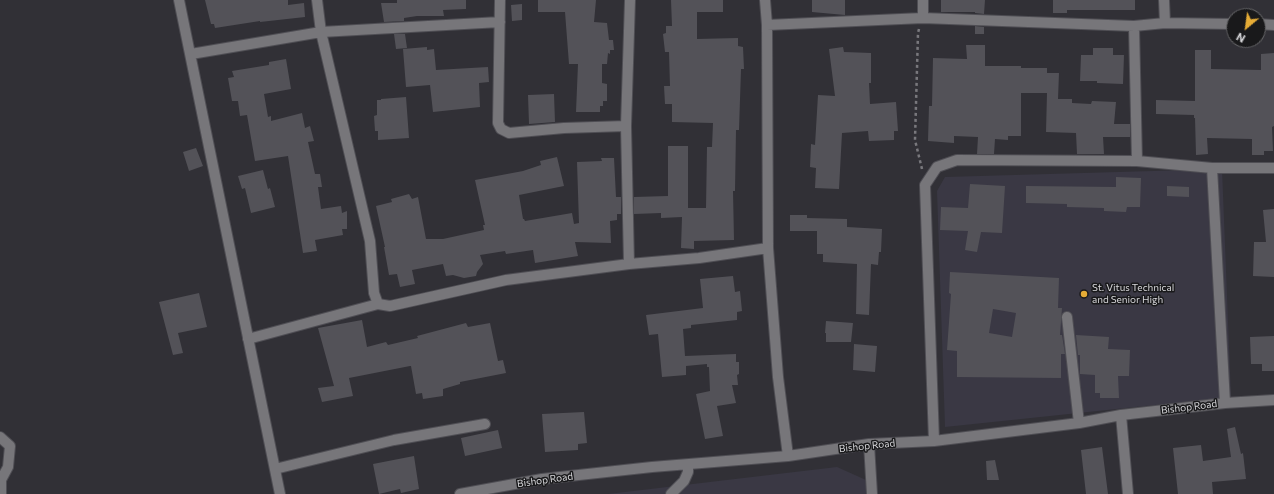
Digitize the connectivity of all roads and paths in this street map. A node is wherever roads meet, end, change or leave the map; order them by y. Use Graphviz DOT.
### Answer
graph roads {
  1 [pos="179,0"];
  2 [pos="317,0"];
  3 [pos="500,0"];
  4 [pos="630,0"];
  5 [pos="765,0"];
  6 [pos="923,0"];
  7 [pos="1164,0"];
  8 [pos="923,18"];
  9 [pos="500,22"];
  10 [pos="1165,23"];
  11 [pos="1226,24"];
  12 [pos="767,25"];
  13 [pos="1134,26"];
  14 [pos="321,32"];
  15 [pos="191,54"];
  16 [pos="626,126"];
  17 [pos="1137,161"];
  18 [pos="1212,168"];
  19 [pos="1274,168"];
  20 [pos="925,186"];
  21 [pos="768,248"];
  22 [pos="629,264"];
  23 [pos="378,304"];
  24 [pos="1067,317"];
  25 [pos="248,339"];
  26 [pos="1274,400"];
  27 [pos="1225,403"];
  28 [pos="1121,415"];
  29 [pos="1079,423"];
  30 [pos="485,424"];
  31 [pos="0,437"];
  32 [pos="934,441"];
  33 [pos="869,444"];
  34 [pos="788,456"];
  35 [pos="688,465"];
  36 [pos="275,469"];
  37 [pos="1,494"];
  38 [pos="280,494"];
  39 [pos="460,494"];
  40 [pos="671,494"];
  41 [pos="872,494"];
  42 [pos="1128,494"];
  1 -- 15 [label="street"];
  2 -- 14 [label="street"];
  3 -- 9 [label="street"];
  4 -- 16 [label="street"];
  5 -- 12 [label="street"];
  6 -- 8 [label="street"];
  7 -- 10 [label="street"];
  8 -- 12 [label="street"];
  8 -- 13 [label="street"];
  8 -- 20 [label="path"];
  9 -- 14 [label="street"];
  9 -- 16 [label="street"];
  10 -- 11 [label="street"];
  10 -- 13 [label="street"];
  12 -- 21 [label="street"];
  13 -- 17 [label="street"];
  14 -- 15 [label="street"];
  14 -- 23 [label="street"];
  15 -- 25 [label="street"];
  16 -- 22 [label="street"];
  17 -- 18 [label="street"];
  17 -- 20 [label="street"];
  18 -- 19 [label="street"];
  18 -- 27 [label="street"];
  20 -- 32 [label="street"];
  21 -- 22 [label="street"];
  21 -- 34 [label="street"];
  22 -- 23 [label="street"];
  23 -- 25 [label="street"];
  24 -- 29 [label="street"];
  25 -- 36 [label="street"];
  26 -- 27 [label="street, Bishop Road"];
  27 -- 28 [label="street, Bishop Road"];
  28 -- 29 [label="street, Bishop Road"];
  28 -- 42 [label="street"];
  29 -- 32 [label="street, Bishop Road"];
  30 -- 36 [label="street"];
  31 -- 37 [label="street"];
  32 -- 33 [label="street, Bishop Road"];
  33 -- 34 [label="street, Bishop Road"];
  33 -- 41 [label="street"];
  34 -- 35 [label="street, Bishop Road"];
  35 -- 39 [label="street, Bishop Road"];
  35 -- 40 [label="street"];
  36 -- 38 [label="street"];
}
